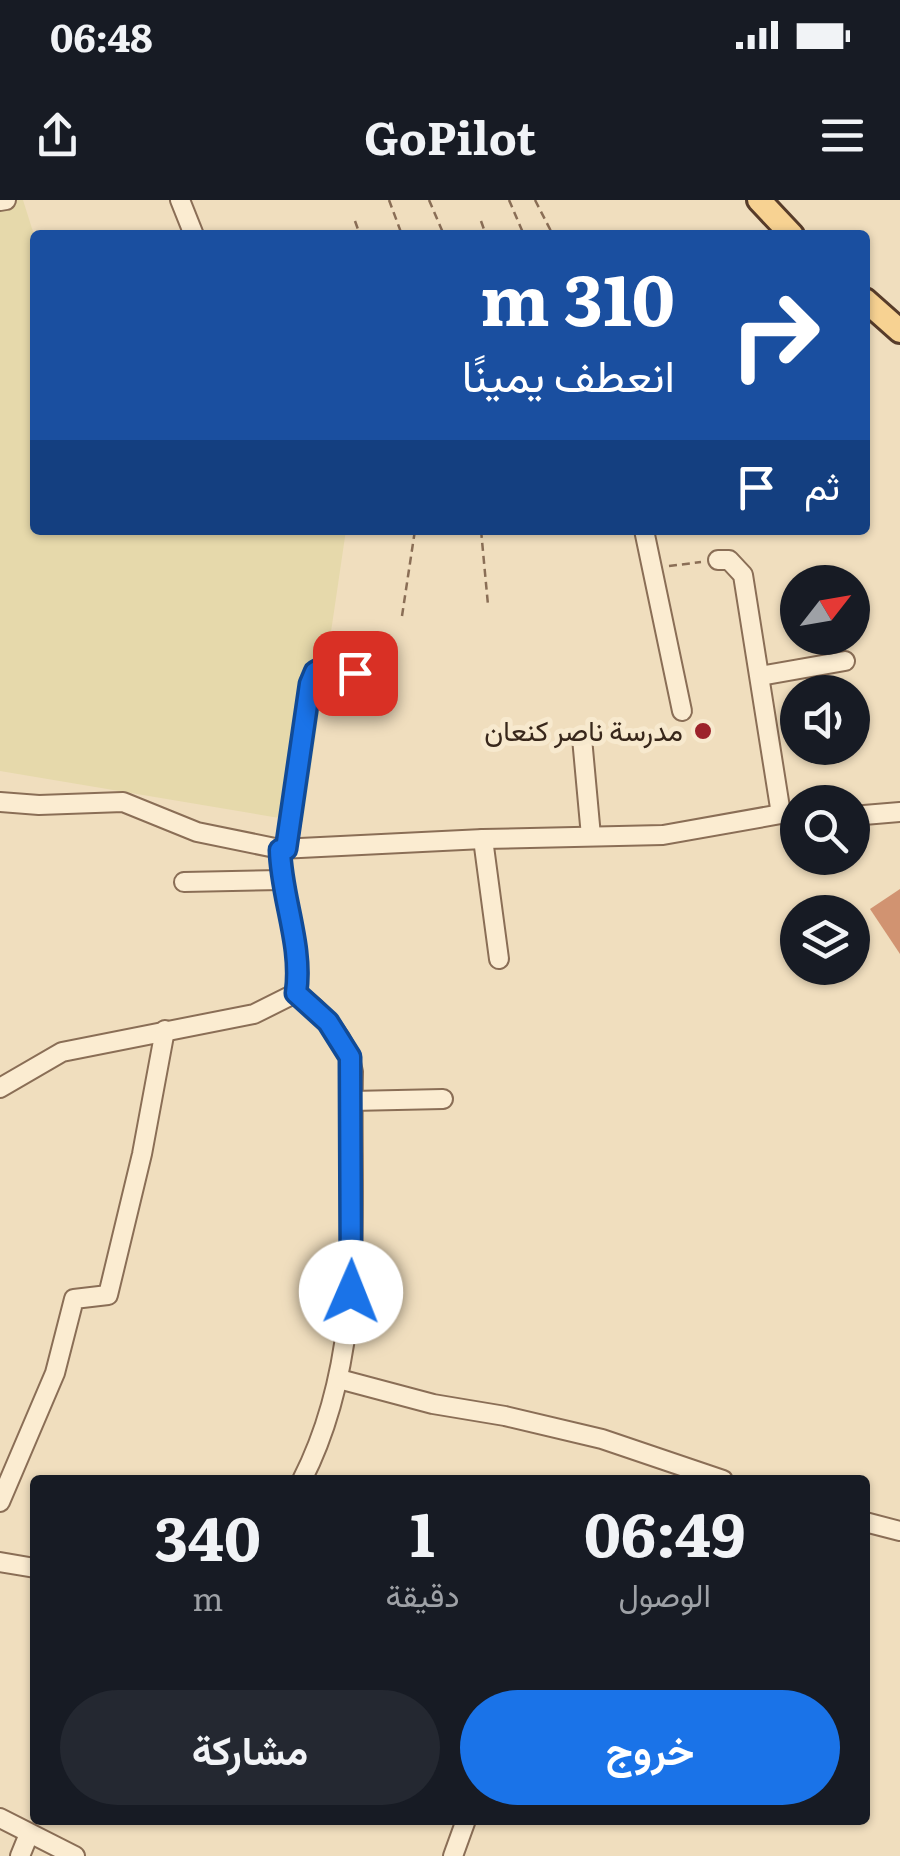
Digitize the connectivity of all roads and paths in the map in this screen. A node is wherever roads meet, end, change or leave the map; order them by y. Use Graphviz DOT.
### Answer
graph roads {
  1 [pos="180,200"];
  2 [pos="390,200"];
  3 [pos="430,200"];
  4 [pos="508,200"];
  5 [pos="536,200"];
  6 [pos="758,200"];
  7 [pos="772,200"];
  8 [pos="481,221"];
  9 [pos="354,222"];
  10 [pos="192,230"];
  11 [pos="358,230"];
  12 [pos="400,230"];
  13 [pos="442,230"];
  14 [pos="484,230"];
  15 [pos="522,230"];
  16 [pos="550,230"];
  17 [pos="787,230"];
  18 [pos="801,230"];
  19 [pos="870,304"];
  20 [pos="900,331"];
  21 [pos="414,535"];
  22 [pos="481,535"];
  23 [pos="645,535"];
  24 [pos="718,560"];
  25 [pos="650,568"];
  26 [pos="488,605"];
  27 [pos="402,616"];
  28 [pos="846,661"];
  29 [pos="355,673"];
  30 [pos="760,676"];
  31 [pos="682,711"];
  32 [pos="582,738"];
  33 [pos="783,785"];
  34 [pos="0,802"];
  35 [pos="900,812"];
  36 [pos="870,814"];
  37 [pos="780,816"];
  38 [pos="592,836"];
  39 [pos="484,839"];
  40 [pos="284,849"];
  41 [pos="281,880"];
  42 [pos="184,882"];
  43 [pos="498,959"];
  44 [pos="296,993"];
  45 [pos="164,1030"];
  46 [pos="0,1088"];
  47 [pos="443,1098"];
  48 [pos="352,1101"];
  49 [pos="339,1379"];
  50 [pos="304,1475"];
  51 [pos="702,1475"];
  52 [pos="0,1502"];
  53 [pos="870,1523"];
  54 [pos="900,1530"];
  55 [pos="0,1562"];
  56 [pos="30,1567"];
  57 [pos="0,1818"];
  58 [pos="464,1825"];
  59 [pos="30,1834"];
  60 [pos="20,1856"];
  61 [pos="75,1856"];
  62 [pos="453,1856"];
  1 -- 10 [label="street"];
  2 -- 12 [label="path"];
  3 -- 13 [label="path"];
  4 -- 15 [label="path"];
  5 -- 16 [label="path"];
  6 -- 17 [label="main road"];
  7 -- 18 [label="main road"];
  8 -- 14 [label="path"];
  9 -- 11 [label="path"];
  19 -- 20 [label="main road"];
  21 -- 27 [label="path"];
  22 -- 26 [label="path"];
  23 -- 25 [label="street"];
  24 -- 25 [label="path"];
  24 -- 30 [label="street"];
  25 -- 31 [label="street"];
  28 -- 30 [label="street"];
  29 -- 40 [label="street"];
  30 -- 33 [label="street"];
  32 -- 38 [label="street"];
  34 -- 40 [label="street"];
  35 -- 36 [label="street"];
  37 -- 38 [label="street"];
  38 -- 39 [label="street"];
  39 -- 40 [label="street"];
  39 -- 43 [label="street"];
  40 -- 41 [label="street"];
  41 -- 42 [label="street"];
  41 -- 44 [label="street"];
  44 -- 45 [label="street"];
  44 -- 48 [label="street"];
  45 -- 46 [label="street"];
  45 -- 52 [label="street"];
  47 -- 48 [label="street"];
  48 -- 49 [label="street"];
  49 -- 50 [label="street"];
  49 -- 51 [label="street"];
  53 -- 54 [label="street"];
  55 -- 56 [label="street"];
  57 -- 59 [label="street"];
  58 -- 62 [label="street"];
  59 -- 60 [label="street"];
  59 -- 61 [label="street"];
}
